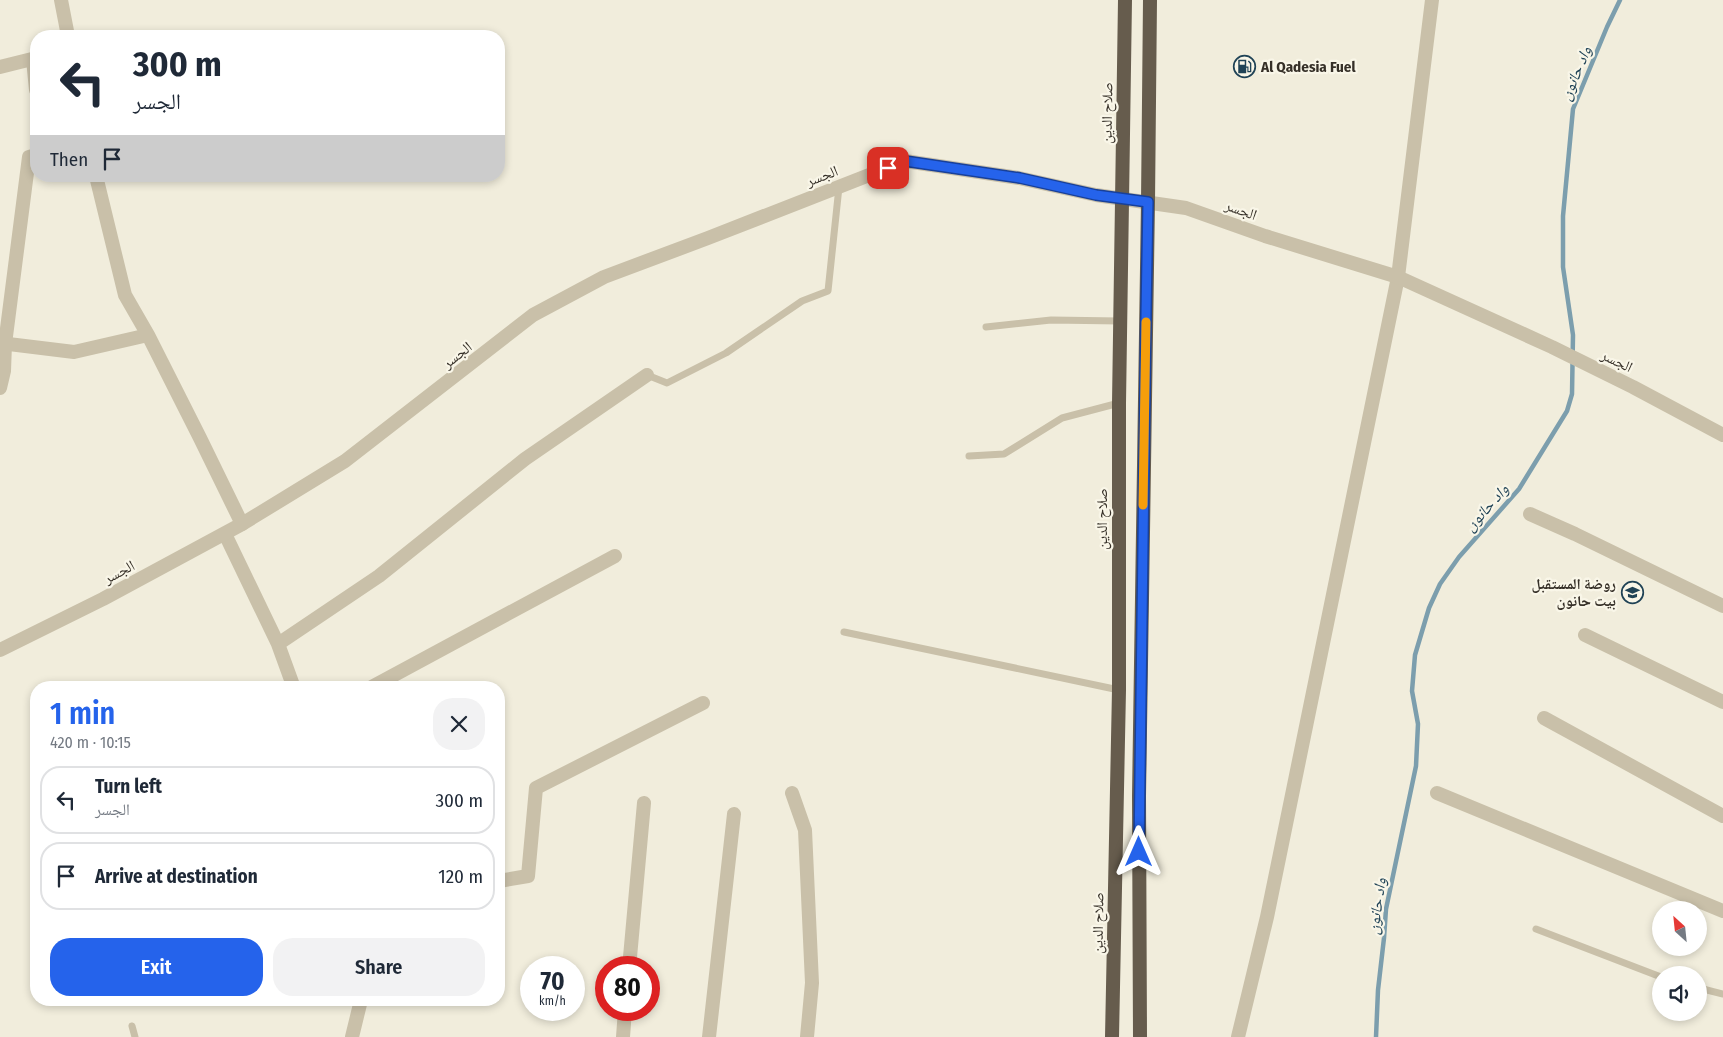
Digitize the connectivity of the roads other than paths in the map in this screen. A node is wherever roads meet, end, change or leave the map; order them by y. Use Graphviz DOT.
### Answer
graph roads {
  1 [pos="60,0"];
  2 [pos="1125,0"];
  3 [pos="1150,0"];
  4 [pos="1432,0"];
  5 [pos="67,30"];
  6 [pos="30,59"];
  7 [pos="0,67"];
  8 [pos="30,157"];
  9 [pos="97,182"];
  10 [pos="840,187"];
  11 [pos="1121,198"];
  12 [pos="1148,202"];
  13 [pos="1398,278"];
  14 [pos="1120,321"];
  15 [pos="986,327"];
  16 [pos="148,335"];
  17 [pos="3,343"];
  18 [pos="647,375"];
  19 [pos="0,388"];
  20 [pos="1118,403"];
  21 [pos="1723,435"];
  22 [pos="969,456"];
  23 [pos="1530,514"];
  24 [pos="242,524"];
  25 [pos="225,534"];
  26 [pos="615,556"];
  27 [pos="1723,606"];
  28 [pos="844,632"];
  29 [pos="1585,635"];
  30 [pos="278,644"];
  31 [pos="0,650"];
  32 [pos="291,681"];
  33 [pos="383,681"];
  34 [pos="1118,690"];
  35 [pos="1723,702"];
  36 [pos="703,703"];
  37 [pos="1544,718"];
  38 [pos="1437,792"];
  39 [pos="792,794"];
  40 [pos="644,803"];
  41 [pos="734,814"];
  42 [pos="1723,816"];
  43 [pos="505,880"];
  44 [pos="1723,911"];
  45 [pos="1536,929"];
  46 [pos="630,956"];
  47 [pos="1652,974"];
  48 [pos="1707,990"];
  49 [pos="1723,994"];
  50 [pos="360,1006"];
  51 [pos="625,1021"];
  52 [pos="132,1026"];
  53 [pos="135,1037"];
  54 [pos="352,1037"];
  55 [pos="623,1037"];
  56 [pos="709,1037"];
  57 [pos="807,1037"];
  58 [pos="1112,1037"];
  59 [pos="1140,1037"];
  60 [pos="1238,1037"];
  1 -- 5 [label="street"];
  2 -- 11 [label="highway, صلاح الدين"];
  3 -- 12 [label="highway"];
  4 -- 13 [label="street"];
  6 -- 7 [label="street"];
  8 -- 17 [label="street"];
  9 -- 16 [label="street"];
  10 -- 11 [label="street, الجسر"];
  10 -- 18 [label="lane"];
  10 -- 24 [label="street, الجسر"];
  11 -- 12 [label="street, الجسر"];
  11 -- 14 [label="highway, صلاح الدين"];
  12 -- 13 [label="street, الجسر"];
  12 -- 59 [label="highway"];
  13 -- 21 [label="street, الجسر"];
  13 -- 60 [label="street"];
  14 -- 15 [label="lane"];
  14 -- 20 [label="highway, صلاح الدين"];
  16 -- 17 [label="street"];
  16 -- 24 [label="street"];
  17 -- 19 [label="street"];
  18 -- 30 [label="street"];
  20 -- 22 [label="lane"];
  20 -- 34 [label="highway, صلاح الدين"];
  23 -- 27 [label="street"];
  24 -- 25 [label="street, الجسر"];
  25 -- 30 [label="street"];
  25 -- 31 [label="street, الجسر"];
  26 -- 33 [label="street"];
  28 -- 34 [label="lane"];
  29 -- 35 [label="street"];
  30 -- 32 [label="street"];
  34 -- 58 [label="highway, صلاح الدين"];
  36 -- 43 [label="street"];
  37 -- 42 [label="street"];
  38 -- 44 [label="street"];
  39 -- 57 [label="street"];
  40 -- 46 [label="street"];
  41 -- 56 [label="street"];
  45 -- 47 [label="lane"];
  48 -- 49 [label="lane"];
  50 -- 54 [label="street"];
  51 -- 55 [label="street"];
  52 -- 53 [label="lane"];
}
